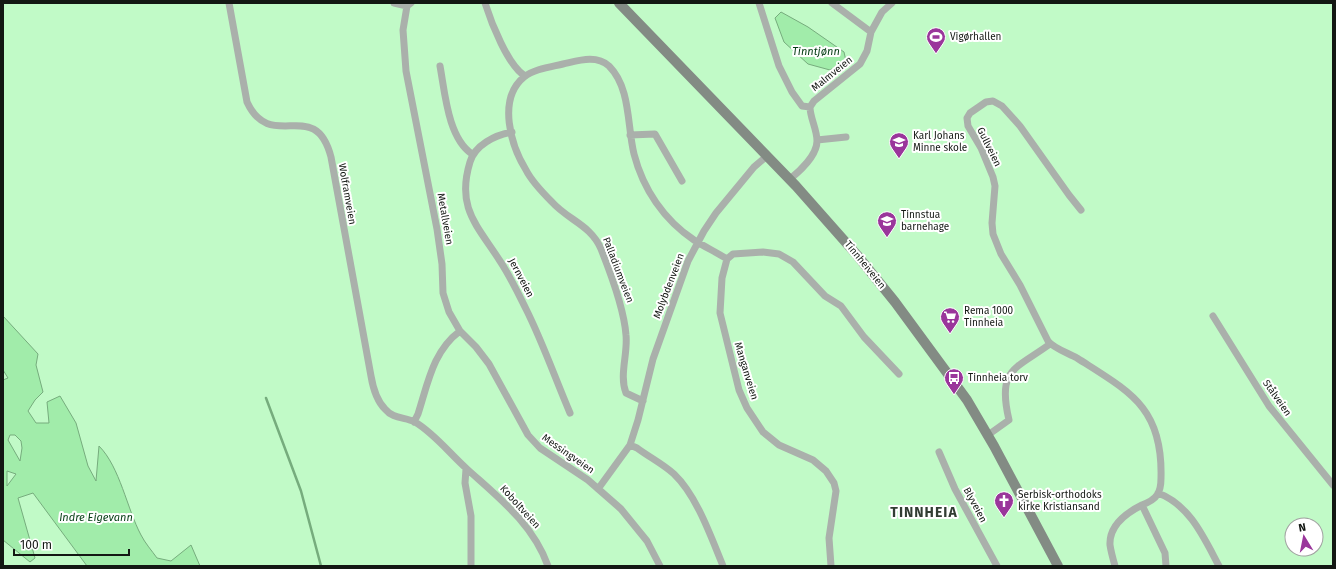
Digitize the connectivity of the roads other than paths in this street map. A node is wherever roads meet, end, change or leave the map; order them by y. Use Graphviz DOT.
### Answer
graph roads {
  1 [pos="229,3"];
  2 [pos="394,3"];
  3 [pos="485,3"];
  4 [pos="619,3"];
  5 [pos="760,3"];
  6 [pos="832,3"];
  7 [pos="892,3"];
  8 [pos="409,5"];
  9 [pos="871,32"];
  10 [pos="440,66"];
  11 [pos="525,76"];
  12 [pos="810,107"];
  13 [pos="512,132"];
  14 [pos="630,135"];
  15 [pos="846,137"];
  16 [pos="817,140"];
  17 [pos="472,154"];
  18 [pos="766,156"];
  19 [pos="790,180"];
  20 [pos="682,181"];
  21 [pos="1081,210"];
  22 [pos="698,242"];
  23 [pos="727,259"];
  24 [pos="1213,316"];
  25 [pos="460,331"];
  26 [pos="1050,344"];
  27 [pos="899,374"];
  28 [pos="643,401"];
  29 [pos="570,413"];
  30 [pos="414,422"];
  31 [pos="988,435"];
  32 [pos="630,444"];
  33 [pos="939,452"];
  34 [pos="466,469"];
  35 [pos="1333,485"];
  36 [pos="598,489"];
  37 [pos="1158,493"];
  38 [pos="1142,505"];
  39 [pos="471,566"];
  40 [pos="548,566"];
  41 [pos="660,566"];
  42 [pos="723,566"];
  43 [pos="831,566"];
  44 [pos="997,566"];
  45 [pos="1058,566"];
  46 [pos="1115,566"];
  47 [pos="1166,566"];
  48 [pos="1219,566"];
  1 -- 30 [label="street, Wolframveien"];
  2 -- 8 [label="street, Metallveien"];
  3 -- 11 [label="street"];
  4 -- 18 [label="street, Tinnheiveien"];
  5 -- 12 [label="street, Malmveien"];
  6 -- 9 [label="street"];
  7 -- 9 [label="street, Malmveien"];
  8 -- 25 [label="street, Metallveien"];
  9 -- 12 [label="street, Malmveien"];
  10 -- 17 [label="street"];
  11 -- 13 [label="street, Palladiumveien"];
  11 -- 14 [label="street"];
  12 -- 16 [label="street, Malmveien"];
  13 -- 17 [label="street"];
  13 -- 28 [label="street, Palladiumveien"];
  14 -- 20 [label="street"];
  14 -- 22 [label="street"];
  15 -- 16 [label="street"];
  16 -- 19 [label="street"];
  17 -- 29 [label="street, Jernveien"];
  18 -- 19 [label="street, Tinnheiveien"];
  18 -- 22 [label="street, Molybdenveien"];
  19 -- 31 [label="street, Tinnheiveien"];
  21 -- 26 [label="street, Gullveien"];
  22 -- 23 [label="street"];
  22 -- 28 [label="street, Molybdenveien"];
  23 -- 27 [label="street"];
  23 -- 43 [label="street, Manganveien"];
  24 -- 35 [label="street, Stålveien"];
  25 -- 30 [label="street"];
  25 -- 36 [label="street, Messingveien"];
  26 -- 31 [label="street"];
  26 -- 37 [label="street"];
  28 -- 32 [label="street, Molybdenveien"];
  30 -- 34 [label="street, Koboltveien"];
  31 -- 45 [label="street, Tinnheiveien"];
  32 -- 36 [label="street, Molybdenveien"];
  32 -- 42 [label="street"];
  33 -- 44 [label="street, Blyveien"];
  34 -- 39 [label="street"];
  34 -- 40 [label="street, Koboltveien"];
  36 -- 41 [label="street, Messingveien"];
  37 -- 38 [label="street"];
  37 -- 48 [label="street"];
  38 -- 46 [label="street"];
  38 -- 47 [label="street"];
}
